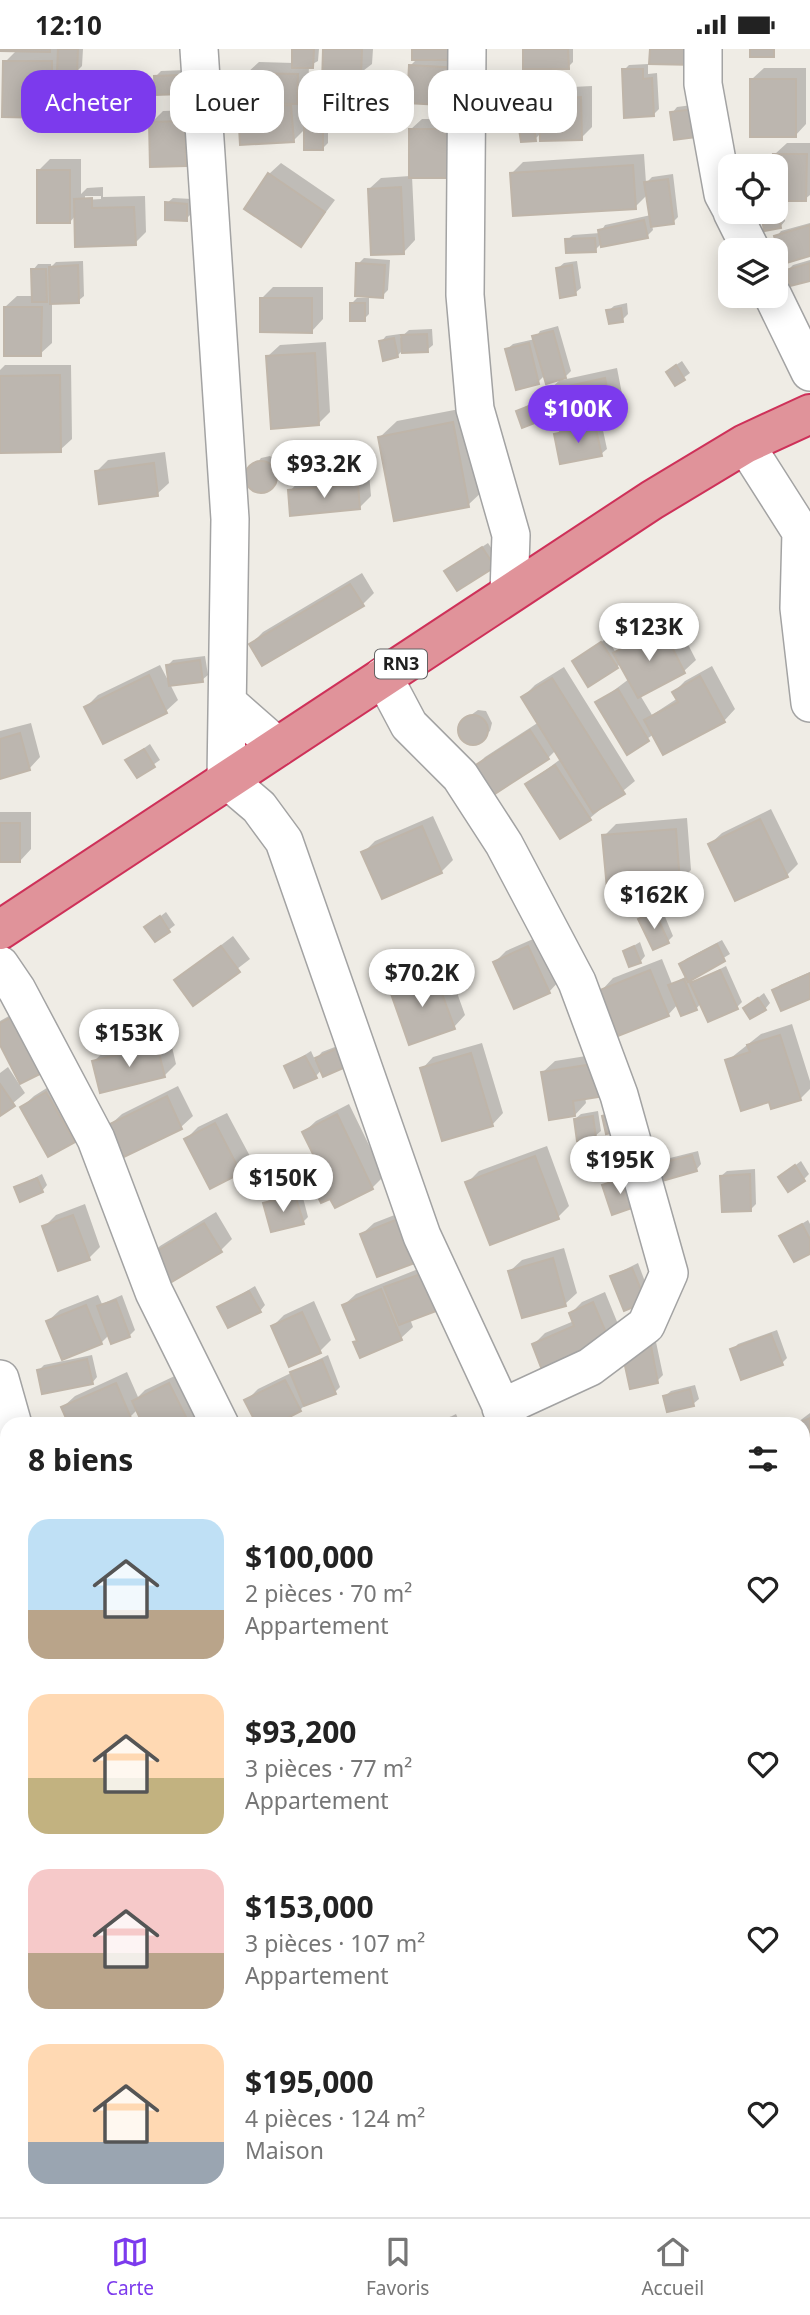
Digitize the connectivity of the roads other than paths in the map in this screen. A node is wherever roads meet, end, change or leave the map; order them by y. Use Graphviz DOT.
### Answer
graph roads {
  1 [pos="199,49"];
  2 [pos="467,49"];
  3 [pos="703,49"];
  4 [pos="718,166"];
  5 [pos="779,308"];
  6 [pos="810,372"];
  7 [pos="810,414"];
  8 [pos="745,444"];
  9 [pos="511,535"];
  10 [pos="555,563"];
  11 [pos="509,593"];
  12 [pos="383,676"];
  13 [pos="228,703"];
  14 [pos="810,703"];
  15 [pos="278,747"];
  16 [pos="226,779"];
  17 [pos="0,930"];
  18 [pos="0,965"];
  19 [pos="0,1380"];
  20 [pos="506,1416"];
  21 [pos="11,1417"];
  22 [pos="216,1417"];
  1 -- 13 [label="street"];
  2 -- 9 [label="street"];
  3 -- 4 [label="street"];
  5 -- 6 [label="street"];
  7 -- 8 [label="highway, RN3"];
  8 -- 10 [label="highway, RN3"];
  8 -- 14 [label="street"];
  9 -- 10 [label="street"];
  9 -- 11 [label="street"];
  10 -- 11 [label="highway, RN3"];
  11 -- 12 [label="highway, RN3"];
  12 -- 15 [label="highway, RN3"];
  12 -- 20 [label="street"];
  13 -- 15 [label="street"];
  13 -- 16 [label="street"];
  15 -- 16 [label="highway, RN3"];
  16 -- 17 [label="highway, RN3"];
  16 -- 20 [label="street"];
  18 -- 22 [label="street"];
  19 -- 21 [label="street"];
}
